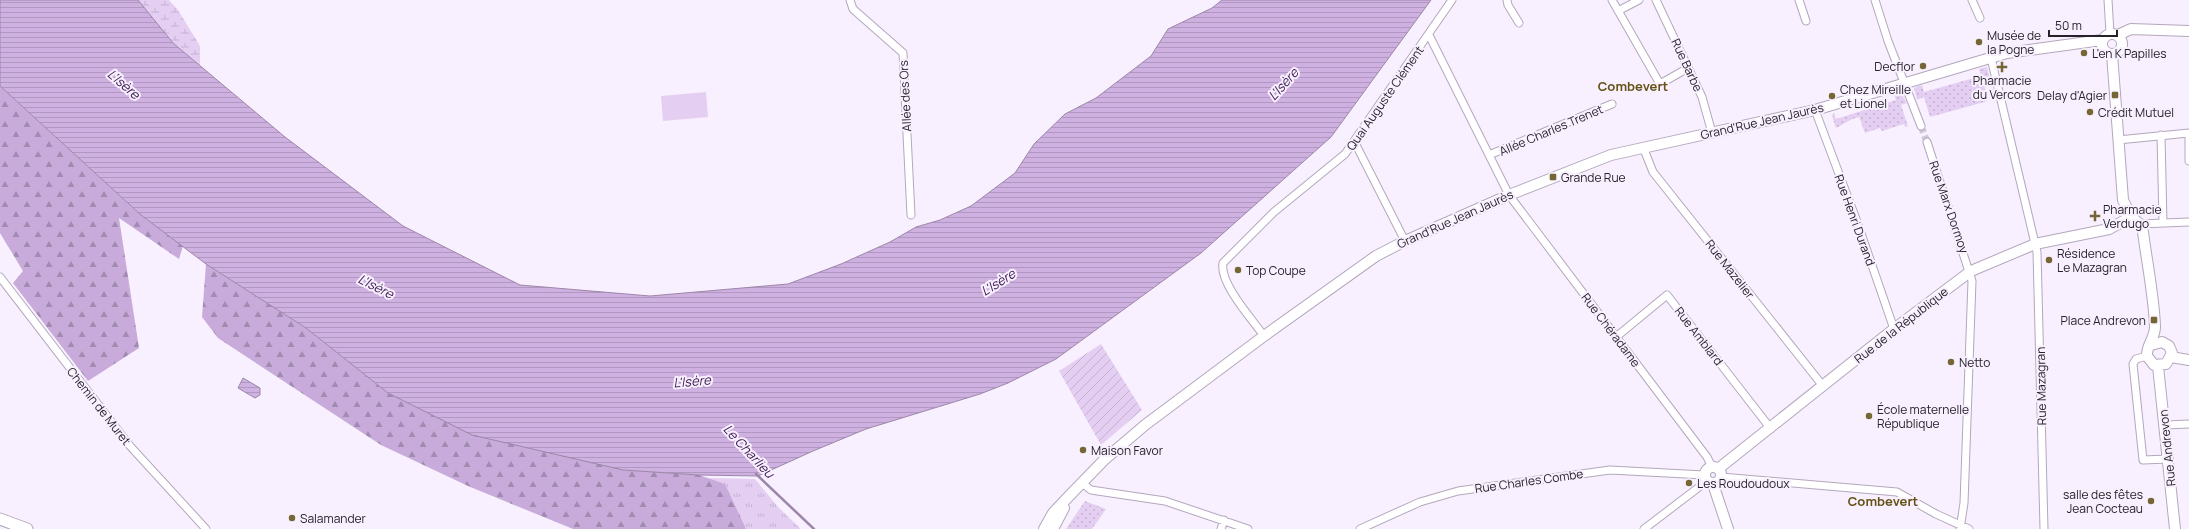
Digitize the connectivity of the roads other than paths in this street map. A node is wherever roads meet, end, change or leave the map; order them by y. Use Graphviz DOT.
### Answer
graph roads {
  1 [pos="850,0"];
  2 [pos="1452,0"];
  3 [pos="1507,0"];
  4 [pos="1612,0"];
  5 [pos="1639,0"];
  6 [pos="1656,0"];
  7 [pos="1799,0"];
  8 [pos="1875,0"];
  9 [pos="1972,0"];
  10 [pos="2108,0"];
  11 [pos="1618,10"];
  12 [pos="1980,18"];
  13 [pos="1806,21"];
  14 [pos="1519,23"];
  15 [pos="2189,31"];
  16 [pos="1429,36"];
  17 [pos="2110,36"];
  18 [pos="2112,54"];
  19 [pos="1991,58"];
  20 [pos="1688,68"];
  21 [pos="1905,82"];
  22 [pos="1612,104"];
  23 [pos="1815,110"];
  24 [pos="1921,126"];
  25 [pos="1712,133"];
  26 [pos="2189,133"];
  27 [pos="2161,135"];
  28 [pos="2118,140"];
  29 [pos="1354,142"];
  30 [pos="1927,142"];
  31 [pos="1643,147"];
  32 [pos="1489,155"];
  33 [pos="2189,161"];
  34 [pos="1509,195"];
  35 [pos="911,215"];
  36 [pos="2136,221"];
  37 [pos="2189,222"];
  38 [pos="2163,223"];
  39 [pos="1405,241"];
  40 [pos="2035,244"];
  41 [pos="1971,271"];
  42 [pos="0,277"];
  43 [pos="2155,328"];
  44 [pos="1894,329"];
  45 [pos="1264,336"];
  46 [pos="1616,337"];
  47 [pos="2162,342"];
  48 [pos="2151,345"];
  49 [pos="2147,356"];
  50 [pos="2171,357"];
  51 [pos="2189,360"];
  52 [pos="2158,366"];
  53 [pos="1823,386"];
  54 [pos="2189,424"];
  55 [pos="2165,425"];
  56 [pos="1771,429"];
  57 [pos="2168,459"];
  58 [pos="1712,476"];
  59 [pos="1082,483"];
  60 [pos="1072,492"];
  61 [pos="0,519"];
  62 [pos="1224,520"];
  63 [pos="1961,527"];
  64 [pos="27,529"];
  65 [pos="206,529"];
  66 [pos="1044,529"];
  67 [pos="1053,529"];
  68 [pos="1221,529"];
  69 [pos="1248,529"];
  70 [pos="1360,529"];
  71 [pos="1644,529"];
  72 [pos="1728,529"];
  73 [pos="1969,529"];
  74 [pos="2044,529"];
  75 [pos="2175,529"];
  1 -- 35 [label="street, Allée des Ors"];
  2 -- 16 [label="street, Quai Auguste Clément"];
  3 -- 14 [label="street"];
  4 -- 11 [label="street"];
  5 -- 11 [label="street"];
  6 -- 20 [label="street, Rue Barbe"];
  7 -- 13 [label="street"];
  8 -- 21 [label="street"];
  9 -- 12 [label="street"];
  10 -- 17 [label="street"];
  11 -- 20 [label="street"];
  15 -- 17 [label="main road, Grand'Rue Jean Jaurès"];
  16 -- 29 [label="street, Quai Auguste Clément"];
  16 -- 32 [label="street, Rue Chéradame"];
  17 -- 18 [label="main road"];
  17 -- 18 [label="main road"];
  17 -- 19 [label="main road, Grand'Rue Jean Jaurès"];
  18 -- 28 [label="main road"];
  19 -- 21 [label="main road, Grand'Rue Jean Jaurès"];
  19 -- 40 [label="street, Rue Mazagran"];
  20 -- 25 [label="street, Rue Barbe"];
  21 -- 23 [label="main road, Grand'Rue Jean Jaurès"];
  21 -- 24 [label="street"];
  22 -- 32 [label="street, Allée Charles Trenet"];
  23 -- 25 [label="main road, Grand'Rue Jean Jaurès"];
  23 -- 44 [label="street, Rue Henri Durand"];
  25 -- 31 [label="main road, Grand'Rue Jean Jaurès"];
  26 -- 27 [label="street"];
  26 -- 33 [label="street"];
  27 -- 28 [label="street"];
  27 -- 38 [label="street"];
  28 -- 36 [label="main road"];
  29 -- 39 [label="street"];
  29 -- 45 [label="street, Quai Auguste Clément"];
  30 -- 41 [label="street, Rue Marx Dormoy"];
  31 -- 34 [label="main road, Grand'Rue Jean Jaurès"];
  31 -- 53 [label="street, Rue Mazelier"];
  32 -- 34 [label="street, Rue Chéradame"];
  34 -- 39 [label="main road, Grand'Rue Jean Jaurès"];
  34 -- 46 [label="street, Rue Chéradame"];
  36 -- 38 [label="street"];
  36 -- 40 [label="main road, Rue de la République"];
  36 -- 43 [label="main road"];
  37 -- 38 [label="street"];
  39 -- 45 [label="main road, Grand'Rue Jean Jaurès"];
  40 -- 41 [label="main road, Rue de la République"];
  40 -- 74 [label="street, Rue Mazagran"];
  41 -- 44 [label="main road, Rue de la République"];
  41 -- 63 [label="street, Rue Marx Dormoy"];
  42 -- 65 [label="street, Chemin de Muret"];
  43 -- 47 [label="main road"];
  43 -- 48 [label="main road"];
  44 -- 53 [label="main road, Rue de la République"];
  45 -- 59 [label="main road, Grand'Rue Jean Jaurès"];
  46 -- 56 [label="street, Rue Amblard"];
  46 -- 58 [label="street, Rue Chéradame"];
  47 -- 48 [label="main road"];
  47 -- 50 [label="main road"];
  48 -- 49 [label="main road"];
  49 -- 52 [label="main road"];
  49 -- 57 [label="street"];
  50 -- 51 [label="main road"];
  50 -- 52 [label="main road"];
  52 -- 55 [label="main road, Rue Andrevon"];
  53 -- 56 [label="main road, Rue de la République"];
  54 -- 55 [label="street"];
  55 -- 57 [label="main road, Rue Andrevon"];
  56 -- 58 [label="main road, Rue de la République"];
  57 -- 75 [label="main road, Rue Andrevon"];
  58 -- 63 [label="street, Rue Charles Combe"];
  58 -- 70 [label="street, Rue Charles Combe"];
  58 -- 71 [label="street"];
  58 -- 72 [label="main road"];
  59 -- 60 [label="main road, Grand'Rue Jean Jaurès"];
  59 -- 62 [label="street"];
  60 -- 66 [label="main road"];
  60 -- 67 [label="main road"];
  61 -- 64 [label="main road"];
  62 -- 68 [label="street"];
  62 -- 69 [label="street"];
  63 -- 73 [label="street, Rue Charles Combe"];
}
